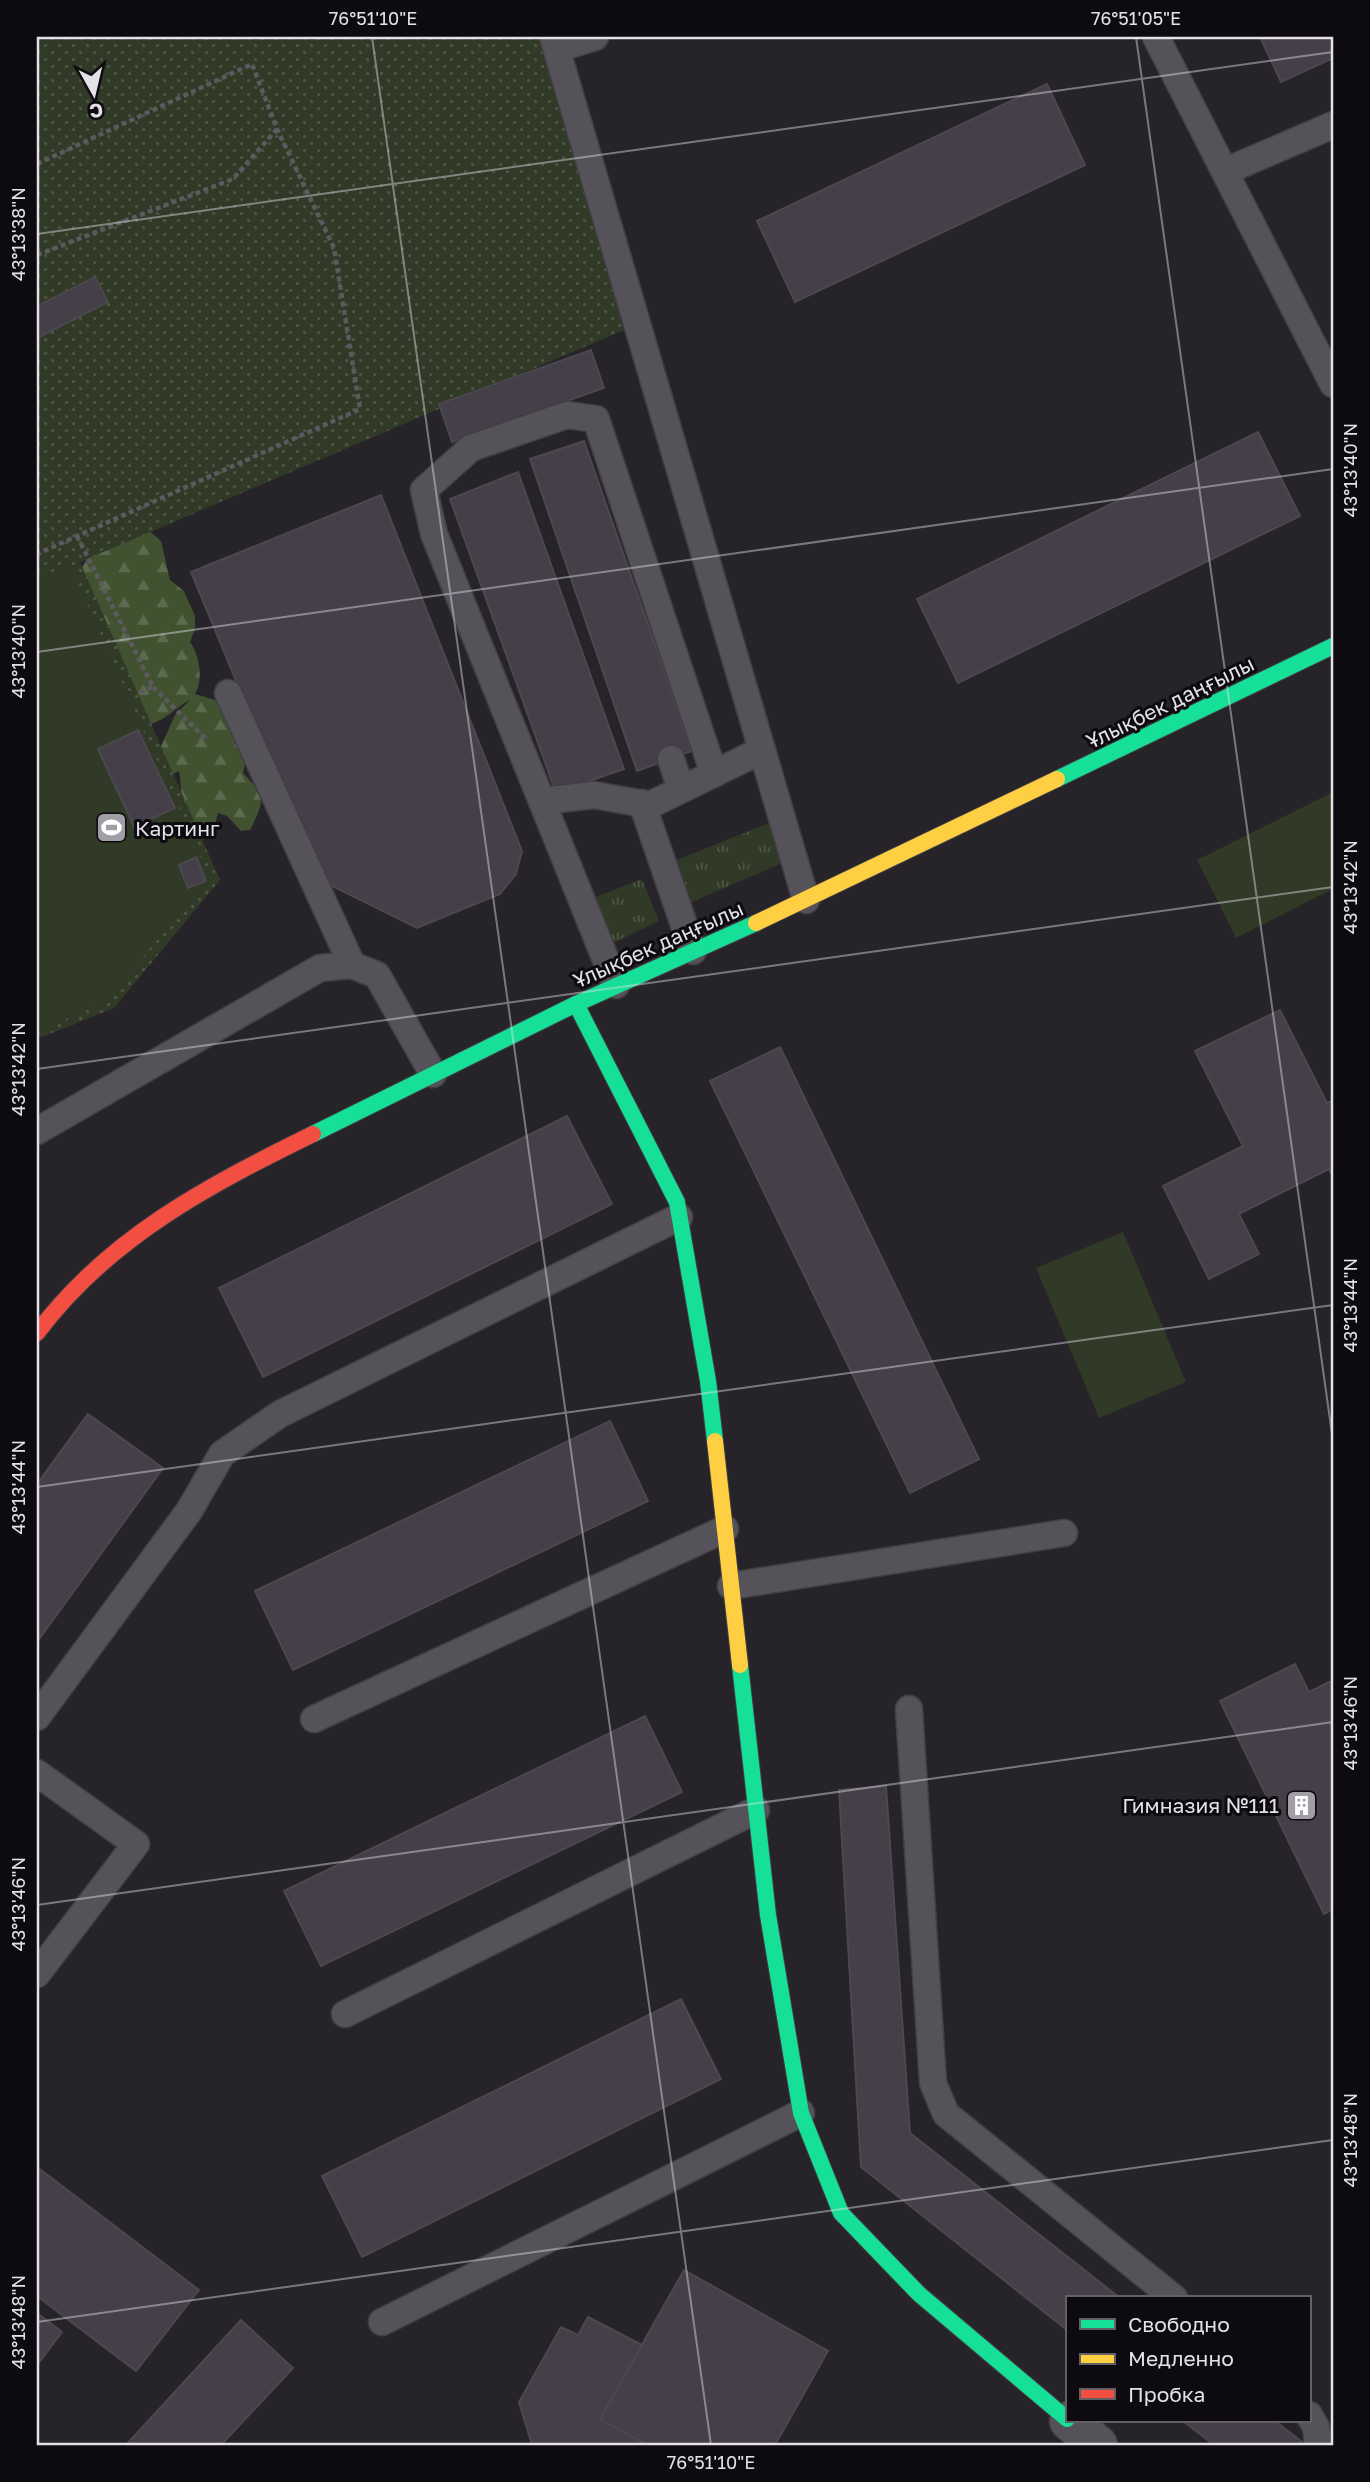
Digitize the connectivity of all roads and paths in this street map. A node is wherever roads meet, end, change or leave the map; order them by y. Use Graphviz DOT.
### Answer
graph roads {
  1 [pos="594,37"];
  2 [pos="1156,37"];
  3 [pos="555,43"];
  4 [pos="1333,125"];
  5 [pos="277,130"];
  6 [pos="37,164"];
  7 [pos="1226,171"];
  8 [pos="37,255"];
  9 [pos="1333,384"];
  10 [pos="77,536"];
  11 [pos="37,554"];
  12 [pos="1333,646"];
  13 [pos="138,693"];
  14 [pos="228,693"];
  15 [pos="762,750"];
  16 [pos="671,759"];
  17 [pos="714,774"];
  18 [pos="681,789"];
  19 [pos="542,801"];
  20 [pos="642,803"];
  21 [pos="806,900"];
  22 [pos="693,951"];
  23 [pos="352,965"];
  24 [pos="616,985"];
  25 [pos="576,1004"];
  26 [pos="433,1074"];
  27 [pos="37,1131"];
  28 [pos="680,1217"];
  29 [pos="37,1333"];
  30 [pos="725,1529"];
  31 [pos="1063,1533"];
  32 [pos="731,1586"];
  33 [pos="909,1710"];
  34 [pos="37,1717"];
  35 [pos="314,1719"];
  36 [pos="37,1773"];
  37 [pos="756,1810"];
  38 [pos="37,1974"];
  39 [pos="345,2014"];
  40 [pos="801,2113"];
  41 [pos="1172,2296"];
  42 [pos="382,2322"];
  43 [pos="1310,2417"];
  44 [pos="1066,2418"];
  45 [pos="1070,2422"];
  46 [pos="1098,2445"];
  47 [pos="1318,2445"];
  1 -- 3 [label="lane"];
  2 -- 7 [label="lane"];
  3 -- 15 [label="lane"];
  4 -- 7 [label="lane"];
  5 -- 6 [label="path"];
  5 -- 8 [label="path"];
  5 -- 10 [label="path"];
  7 -- 9 [label="lane"];
  10 -- 11 [label="path"];
  10 -- 13 [label="path"];
  12 -- 21 [label="street, Ұлықбек даңғылы"];
  14 -- 23 [label="lane"];
  15 -- 17 [label="lane"];
  15 -- 21 [label="lane"];
  16 -- 18 [label="lane"];
  17 -- 18 [label="lane"];
  17 -- 19 [label="lane"];
  18 -- 20 [label="lane"];
  19 -- 20 [label="lane"];
  19 -- 24 [label="lane"];
  20 -- 22 [label="lane"];
  21 -- 22 [label="street, Ұлықбек даңғылы"];
  22 -- 24 [label="street, Ұлықбек даңғылы"];
  23 -- 26 [label="lane"];
  23 -- 27 [label="lane"];
  24 -- 25 [label="street, Ұлықбек даңғылы"];
  25 -- 26 [label="street, Ұлықбек даңғылы"];
  25 -- 28 [label="street"];
  26 -- 29 [label="street, Ұлықбек даңғылы"];
  28 -- 30 [label="street"];
  28 -- 34 [label="lane"];
  30 -- 32 [label="street"];
  30 -- 35 [label="lane"];
  31 -- 32 [label="lane"];
  32 -- 37 [label="street"];
  33 -- 41 [label="lane"];
  36 -- 38 [label="lane"];
  37 -- 39 [label="lane"];
  37 -- 40 [label="street"];
  40 -- 42 [label="lane"];
  40 -- 44 [label="street"];
  43 -- 47 [label="lane"];
  45 -- 46 [label="street"];
}
